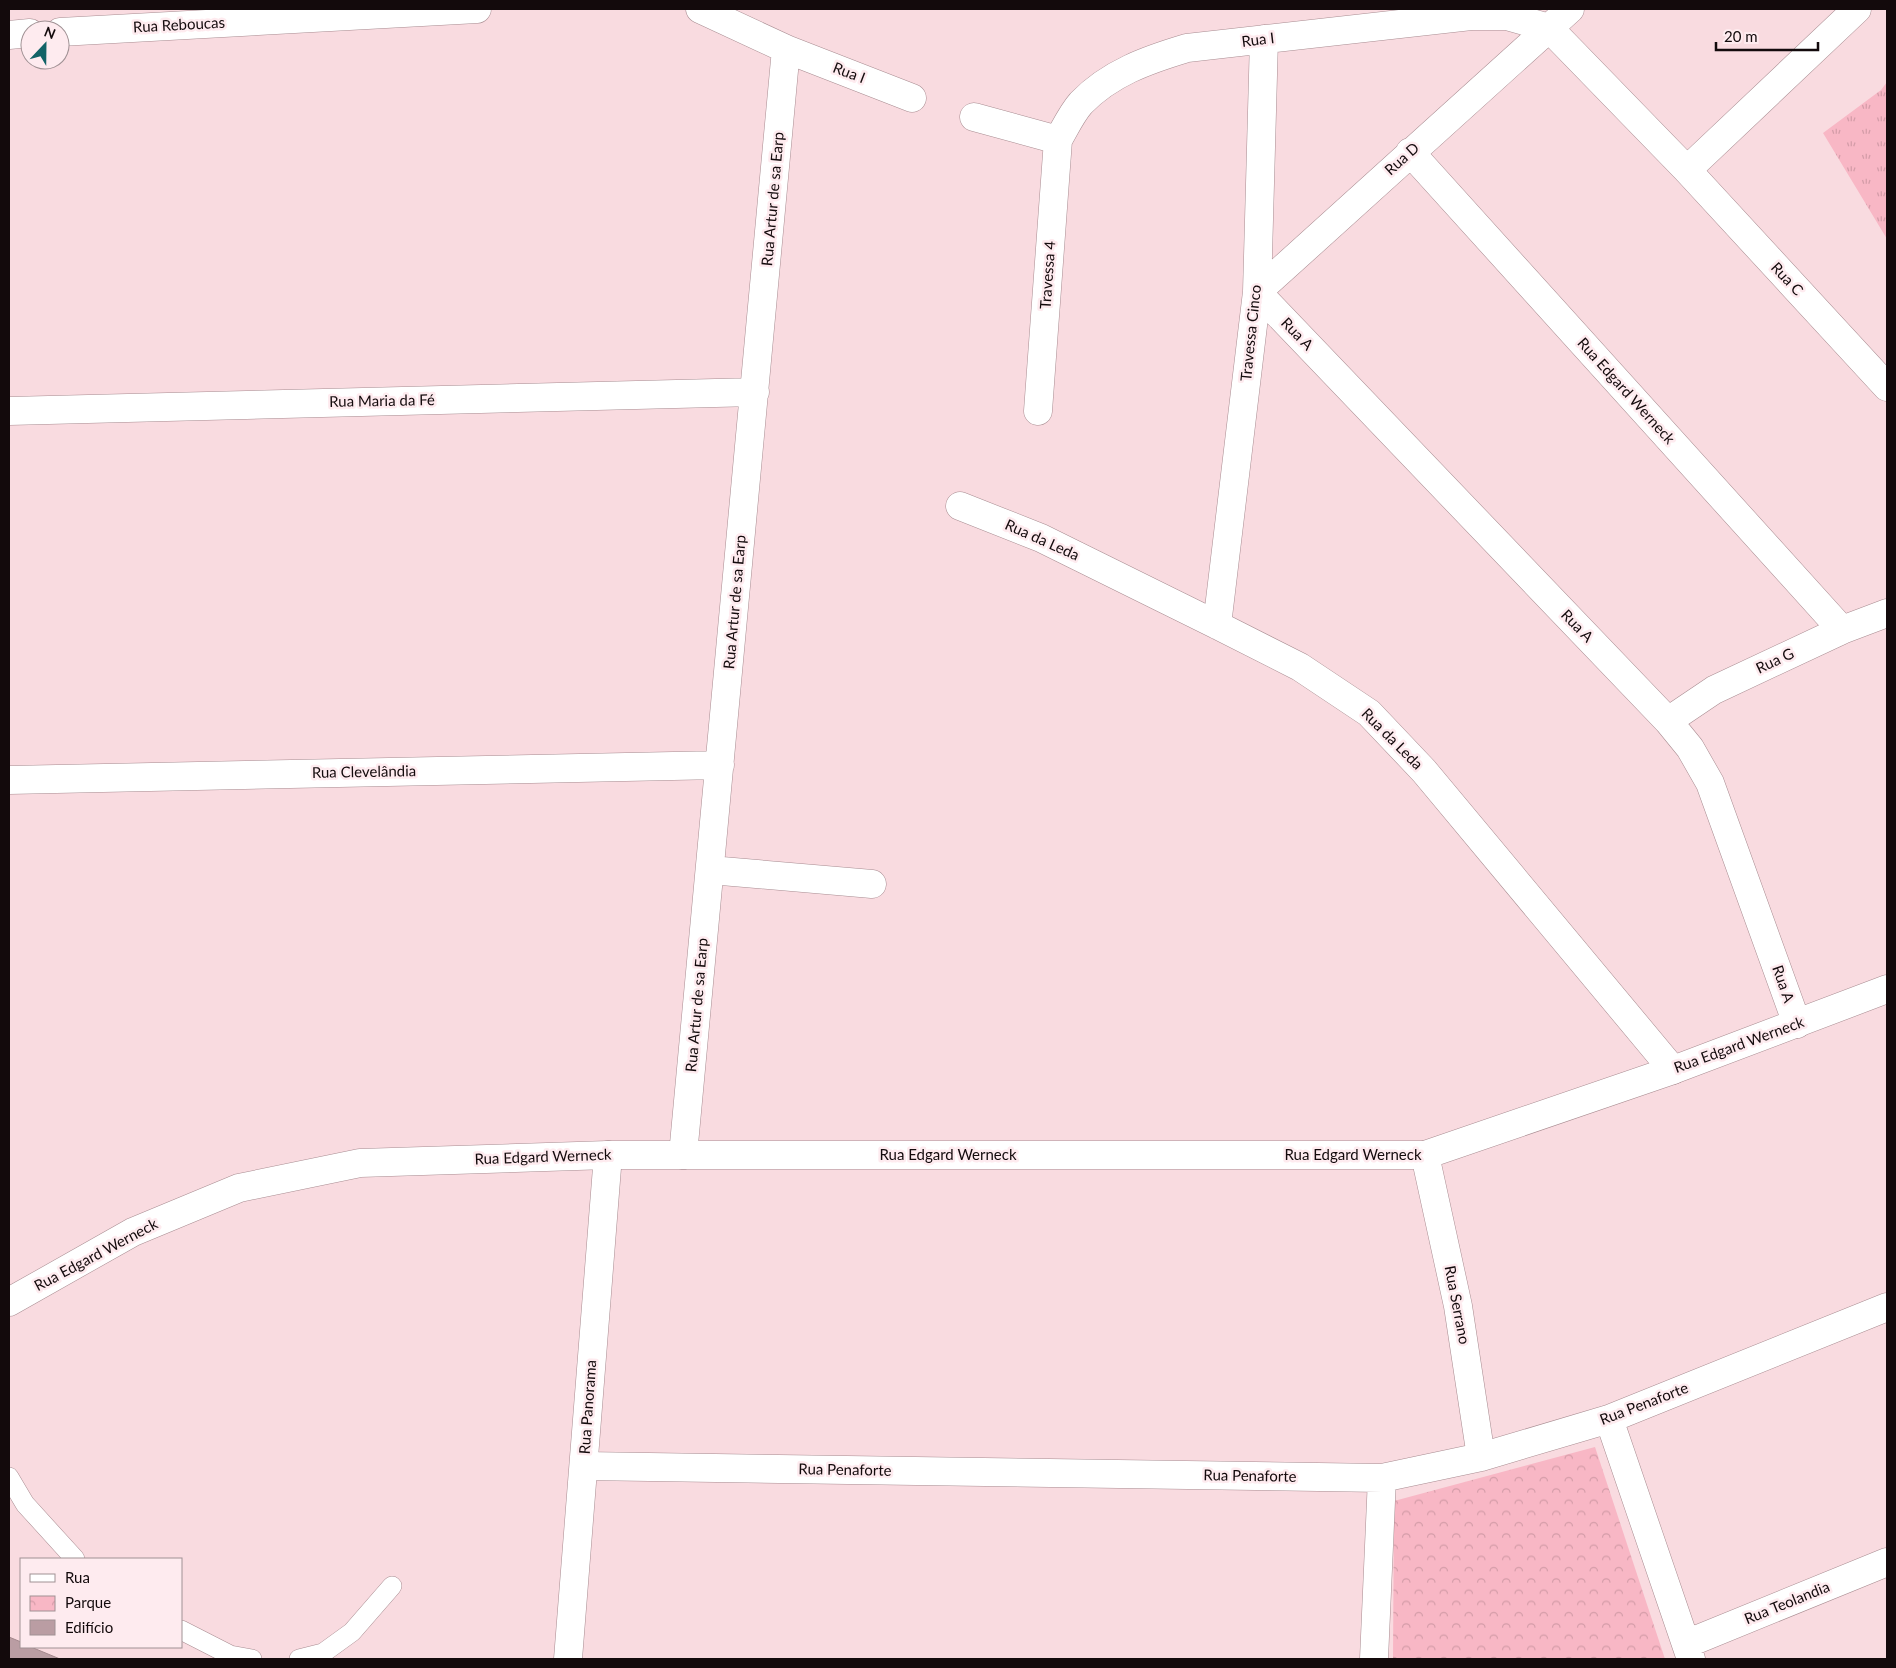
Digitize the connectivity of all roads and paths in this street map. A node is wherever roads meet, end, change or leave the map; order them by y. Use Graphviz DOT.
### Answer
graph roads {
  1 [pos="477,9"];
  2 [pos="700,9"];
  3 [pos="1570,9"];
  4 [pos="1857,9"];
  5 [pos="1549,28"];
  6 [pos="70,31"];
  7 [pos="1264,39"];
  8 [pos="786,49"];
  9 [pos="912,98"];
  10 [pos="974,117"];
  11 [pos="1058,140"];
  12 [pos="1410,152"];
  13 [pos="1687,170"];
  14 [pos="1257,292"];
  15 [pos="1887,387"];
  16 [pos="755,392"];
  17 [pos="9,411"];
  18 [pos="1038,411"];
  19 [pos="960,506"];
  20 [pos="1887,613"];
  21 [pos="1217,625"];
  22 [pos="1842,630"];
  23 [pos="1668,721"];
  24 [pos="720,764"];
  25 [pos="9,780"];
  26 [pos="710,870"];
  27 [pos="872,884"];
  28 [pos="1887,989"];
  29 [pos="1797,1024"];
  30 [pos="1673,1070"];
  31 [pos="608,1155"];
  32 [pos="683,1155"];
  33 [pos="1425,1155"];
  34 [pos="9,1302"];
  35 [pos="1887,1307"];
  36 [pos="1609,1419"];
  37 [pos="1481,1457"];
  38 [pos="584,1466"];
  39 [pos="9,1477"];
  40 [pos="1382,1478"];
  41 [pos="74,1558"];
  42 [pos="1887,1562"];
  43 [pos="392,1586"];
  44 [pos="182,1631"];
  45 [pos="1689,1652"];
  46 [pos="252,1659"];
  47 [pos="300,1659"];
  48 [pos="568,1659"];
  49 [pos="1374,1659"];
  1 -- 6 [label="street, Rua Reboucas"];
  2 -- 8 [label="street, Rua I"];
  3 -- 5 [label="street"];
  4 -- 13 [label="street"];
  5 -- 7 [label="street, Rua I"];
  5 -- 12 [label="street, Rua D"];
  5 -- 13 [label="street, Rua C"];
  7 -- 11 [label="street, Rua I"];
  7 -- 14 [label="street, Travessa Cinco"];
  8 -- 9 [label="street, Rua I"];
  8 -- 16 [label="street, Rua Artur de sa Earp"];
  10 -- 11 [label="street"];
  11 -- 18 [label="street, Travessa 4"];
  12 -- 14 [label="street, Rua D"];
  12 -- 22 [label="street, Rua Edgard Werneck"];
  13 -- 15 [label="street, Rua C"];
  14 -- 21 [label="street, Travessa Cinco"];
  14 -- 23 [label="street, Rua A"];
  16 -- 17 [label="street, Rua Maria da Fé"];
  16 -- 24 [label="street, Rua Artur de sa Earp"];
  19 -- 21 [label="street, Rua da Leda"];
  20 -- 22 [label="street, Rua G"];
  21 -- 30 [label="street, Rua da Leda"];
  22 -- 23 [label="street, Rua G"];
  23 -- 29 [label="street, Rua A"];
  24 -- 25 [label="street, Rua Clevelândia"];
  24 -- 26 [label="street, Rua Artur de sa Earp"];
  26 -- 27 [label="street"];
  26 -- 32 [label="street, Rua Artur de sa Earp"];
  28 -- 29 [label="street, Rua Edgard Werneck"];
  29 -- 30 [label="street, Rua Edgard Werneck"];
  30 -- 33 [label="street, Rua Edgard Werneck"];
  31 -- 32 [label="street, Rua Edgard Werneck"];
  31 -- 34 [label="street, Rua Edgard Werneck"];
  31 -- 38 [label="street, Rua Panorama"];
  32 -- 33 [label="street, Rua Edgard Werneck"];
  33 -- 37 [label="street, Rua Serrano"];
  35 -- 36 [label="street, Rua Penaforte"];
  36 -- 37 [label="street, Rua Penaforte"];
  36 -- 45 [label="street"];
  37 -- 40 [label="street, Rua Penaforte"];
  38 -- 40 [label="street, Rua Penaforte"];
  38 -- 48 [label="street, Rua Panorama"];
  39 -- 41 [label="lane"];
  40 -- 49 [label="street"];
  42 -- 45 [label="street, Rua Teolandia"];
  43 -- 47 [label="lane"];
  44 -- 46 [label="lane"];
}
